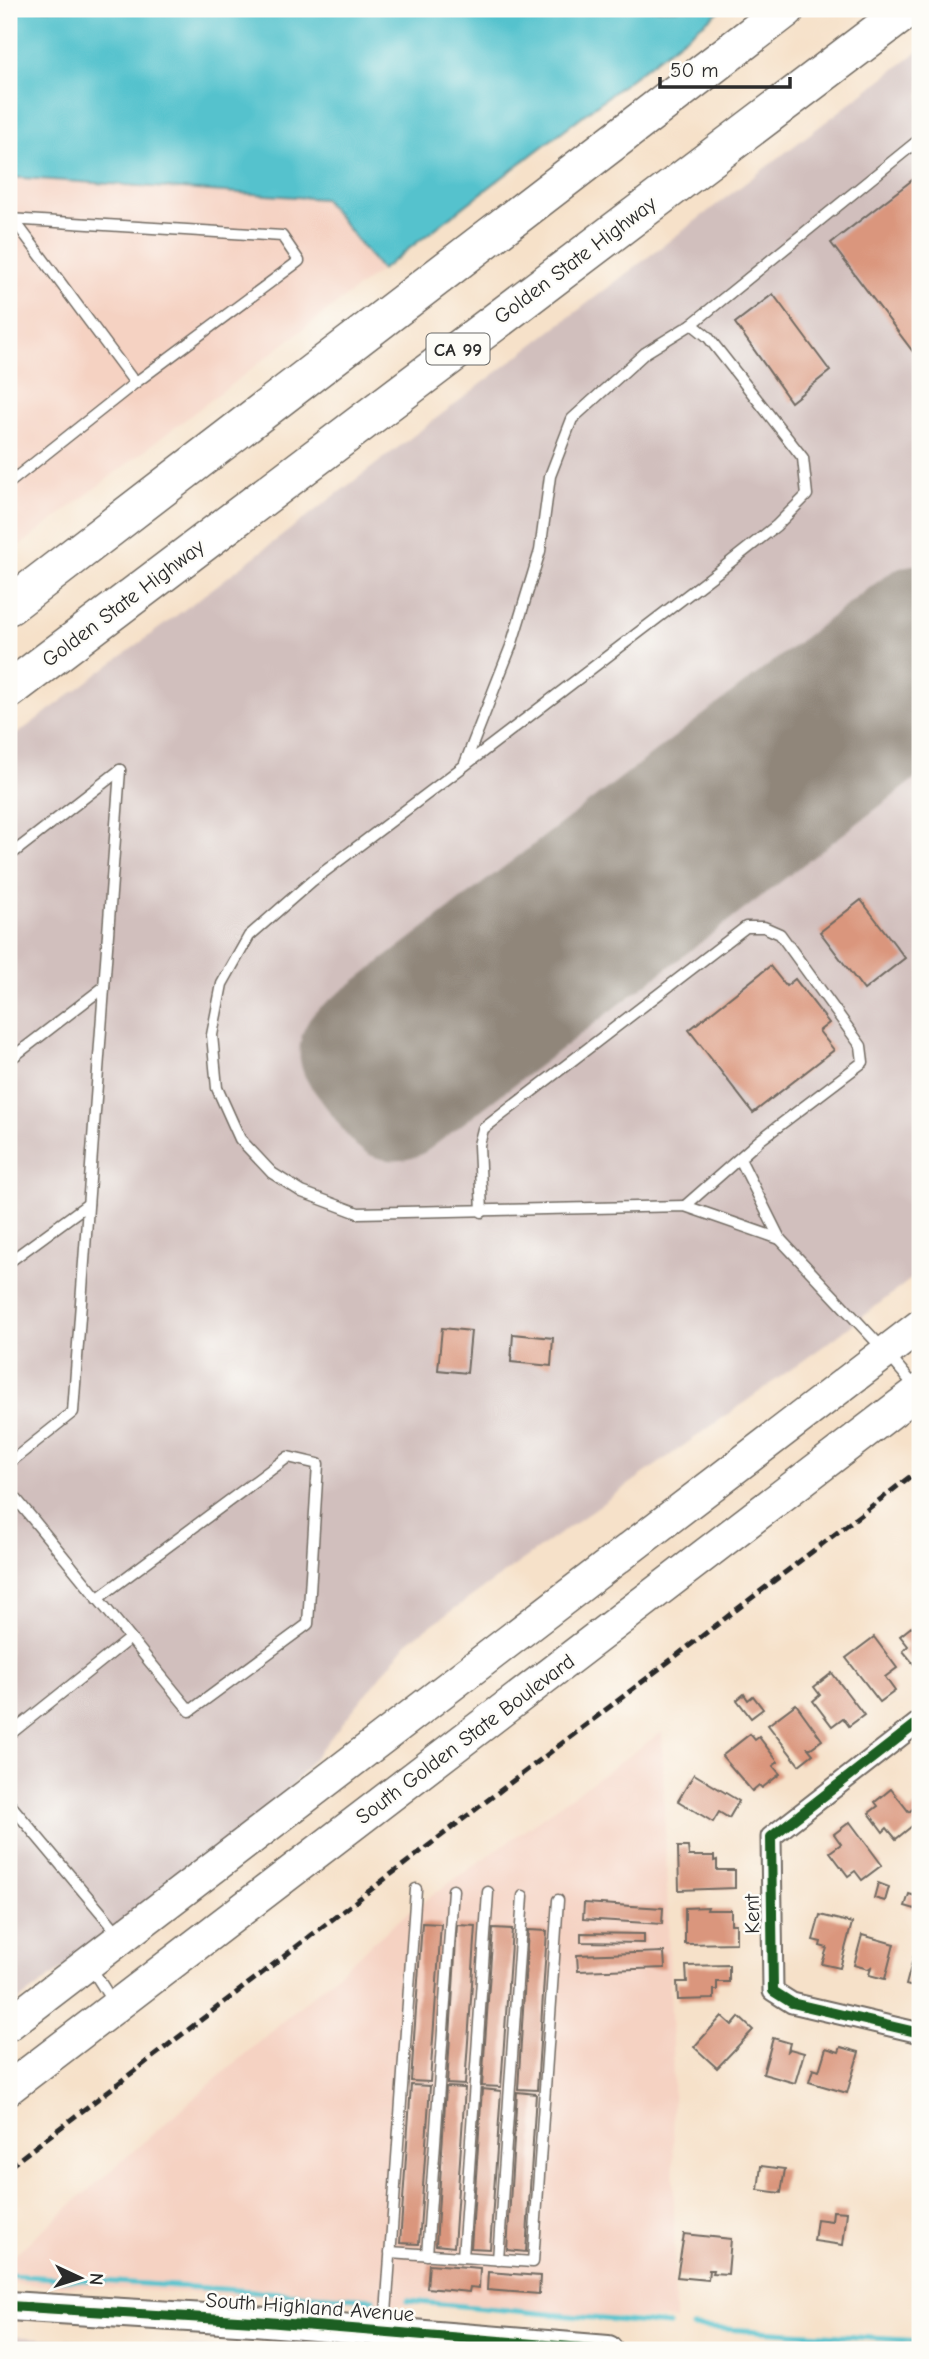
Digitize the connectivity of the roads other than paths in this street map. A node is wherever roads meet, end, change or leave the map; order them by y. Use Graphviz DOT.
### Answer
graph roads {
  1 [pos="786,9"];
  2 [pos="908,9"];
  3 [pos="920,139"];
  4 [pos="11,219"];
  5 [pos="692,324"];
  6 [pos="135,383"];
  7 [pos="9,484"];
  8 [pos="9,606"];
  9 [pos="9,690"];
  10 [pos="464,766"];
  11 [pos="9,856"];
  12 [pos="104,987"];
  13 [pos="9,1060"];
  14 [pos="740,1159"];
  15 [pos="88,1204"];
  16 [pos="685,1206"];
  17 [pos="482,1212"];
  18 [pos="780,1239"];
  19 [pos="9,1262"];
  20 [pos="920,1326"];
  21 [pos="886,1352"];
  22 [pos="919,1391"];
  23 [pos="9,1463"];
  24 [pos="9,1490"];
  25 [pos="97,1599"];
  26 [pos="129,1639"];
  27 [pos="920,1721"];
  28 [pos="9,1735"];
  29 [pos="9,1803"];
  30 [pos="416,1889"];
  31 [pos="453,1890"];
  32 [pos="488,1892"];
  33 [pos="523,1896"];
  34 [pos="558,1900"];
  35 [pos="121,1937"];
  36 [pos="88,1963"];
  37 [pos="115,2006"];
  38 [pos="9,2024"];
  39 [pos="920,2033"];
  40 [pos="9,2088"];
  41 [pos="390,2252"];
  42 [pos="427,2255"];
  43 [pos="463,2257"];
  44 [pos="498,2260"];
  45 [pos="9,2306"];
  46 [pos="385,2332"];
  47 [pos="608,2350"];
  1 -- 8 [label="highway"];
  2 -- 9 [label="highway, Golden State Highway / CA 99"];
  3 -- 5 [label="lane"];
  4 -- 6 [label="lane"];
  4 -- 6 [label="lane"];
  5 -- 10 [label="lane"];
  5 -- 10 [label="lane"];
  6 -- 7 [label="lane"];
  10 -- 17 [label="lane"];
  11 -- 12 [label="lane"];
  12 -- 13 [label="lane"];
  12 -- 15 [label="lane"];
  14 -- 16 [label="lane"];
  14 -- 17 [label="lane"];
  14 -- 18 [label="lane"];
  15 -- 19 [label="lane"];
  15 -- 23 [label="lane"];
  16 -- 17 [label="lane"];
  16 -- 18 [label="lane"];
  18 -- 21 [label="lane"];
  20 -- 21 [label="main road"];
  21 -- 22 [label="lane"];
  21 -- 35 [label="main road"];
  22 -- 37 [label="main road, South Golden State Boulevard"];
  24 -- 25 [label="lane"];
  25 -- 26 [label="lane"];
  25 -- 26 [label="lane"];
  26 -- 28 [label="lane"];
  27 -- 39 [label="street, Kent"];
  29 -- 35 [label="lane"];
  30 -- 41 [label="lane"];
  31 -- 42 [label="lane"];
  32 -- 43 [label="lane"];
  33 -- 44 [label="lane"];
  34 -- 44 [label="lane"];
  35 -- 36 [label="main road"];
  36 -- 37 [label="lane"];
  36 -- 38 [label="main road"];
  37 -- 40 [label="main road, South Golden State Boulevard"];
  41 -- 42 [label="lane"];
  41 -- 46 [label="lane"];
  42 -- 43 [label="lane"];
  43 -- 44 [label="lane"];
  45 -- 46 [label="street, South Highland Avenue"];
  46 -- 47 [label="street, South Highland Avenue"];
}
